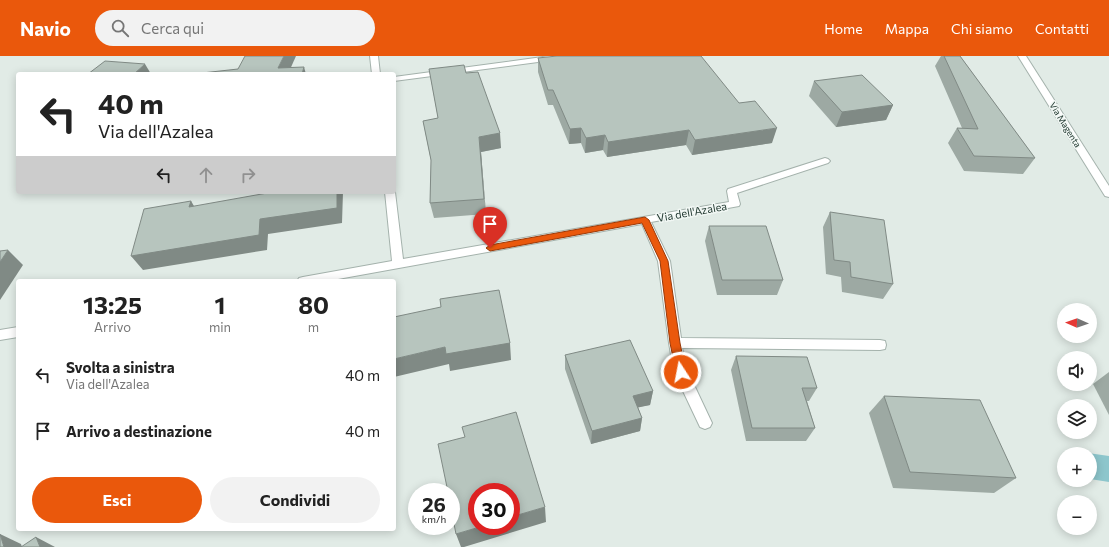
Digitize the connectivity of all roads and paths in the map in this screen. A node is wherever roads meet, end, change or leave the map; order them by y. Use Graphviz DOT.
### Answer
graph roads {
  1 [pos="374,56"];
  2 [pos="568,56"];
  3 [pos="1022,56"];
  4 [pos="376,72"];
  5 [pos="396,79"];
  6 [pos="825,161"];
  7 [pos="390,194"];
  8 [pos="1109,194"];
  9 [pos="645,220"];
  10 [pos="398,264"];
  11 [pos="314,279"];
  12 [pos="16,332"];
  13 [pos="0,335"];
  14 [pos="675,343"];
  15 [pos="880,345"];
  16 [pos="705,423"];
  1 -- 4 [label="street"];
  2 -- 5 [label="street"];
  3 -- 8 [label="street, Via Magenta"];
  6 -- 9 [label="street, Via dell'Azalea"];
  7 -- 10 [label="street"];
  9 -- 10 [label="street, Via dell'Azalea"];
  9 -- 14 [label="street"];
  10 -- 11 [label="street, Via dell'Azalea"];
  12 -- 13 [label="street"];
  14 -- 15 [label="street"];
  14 -- 16 [label="street"];
}
